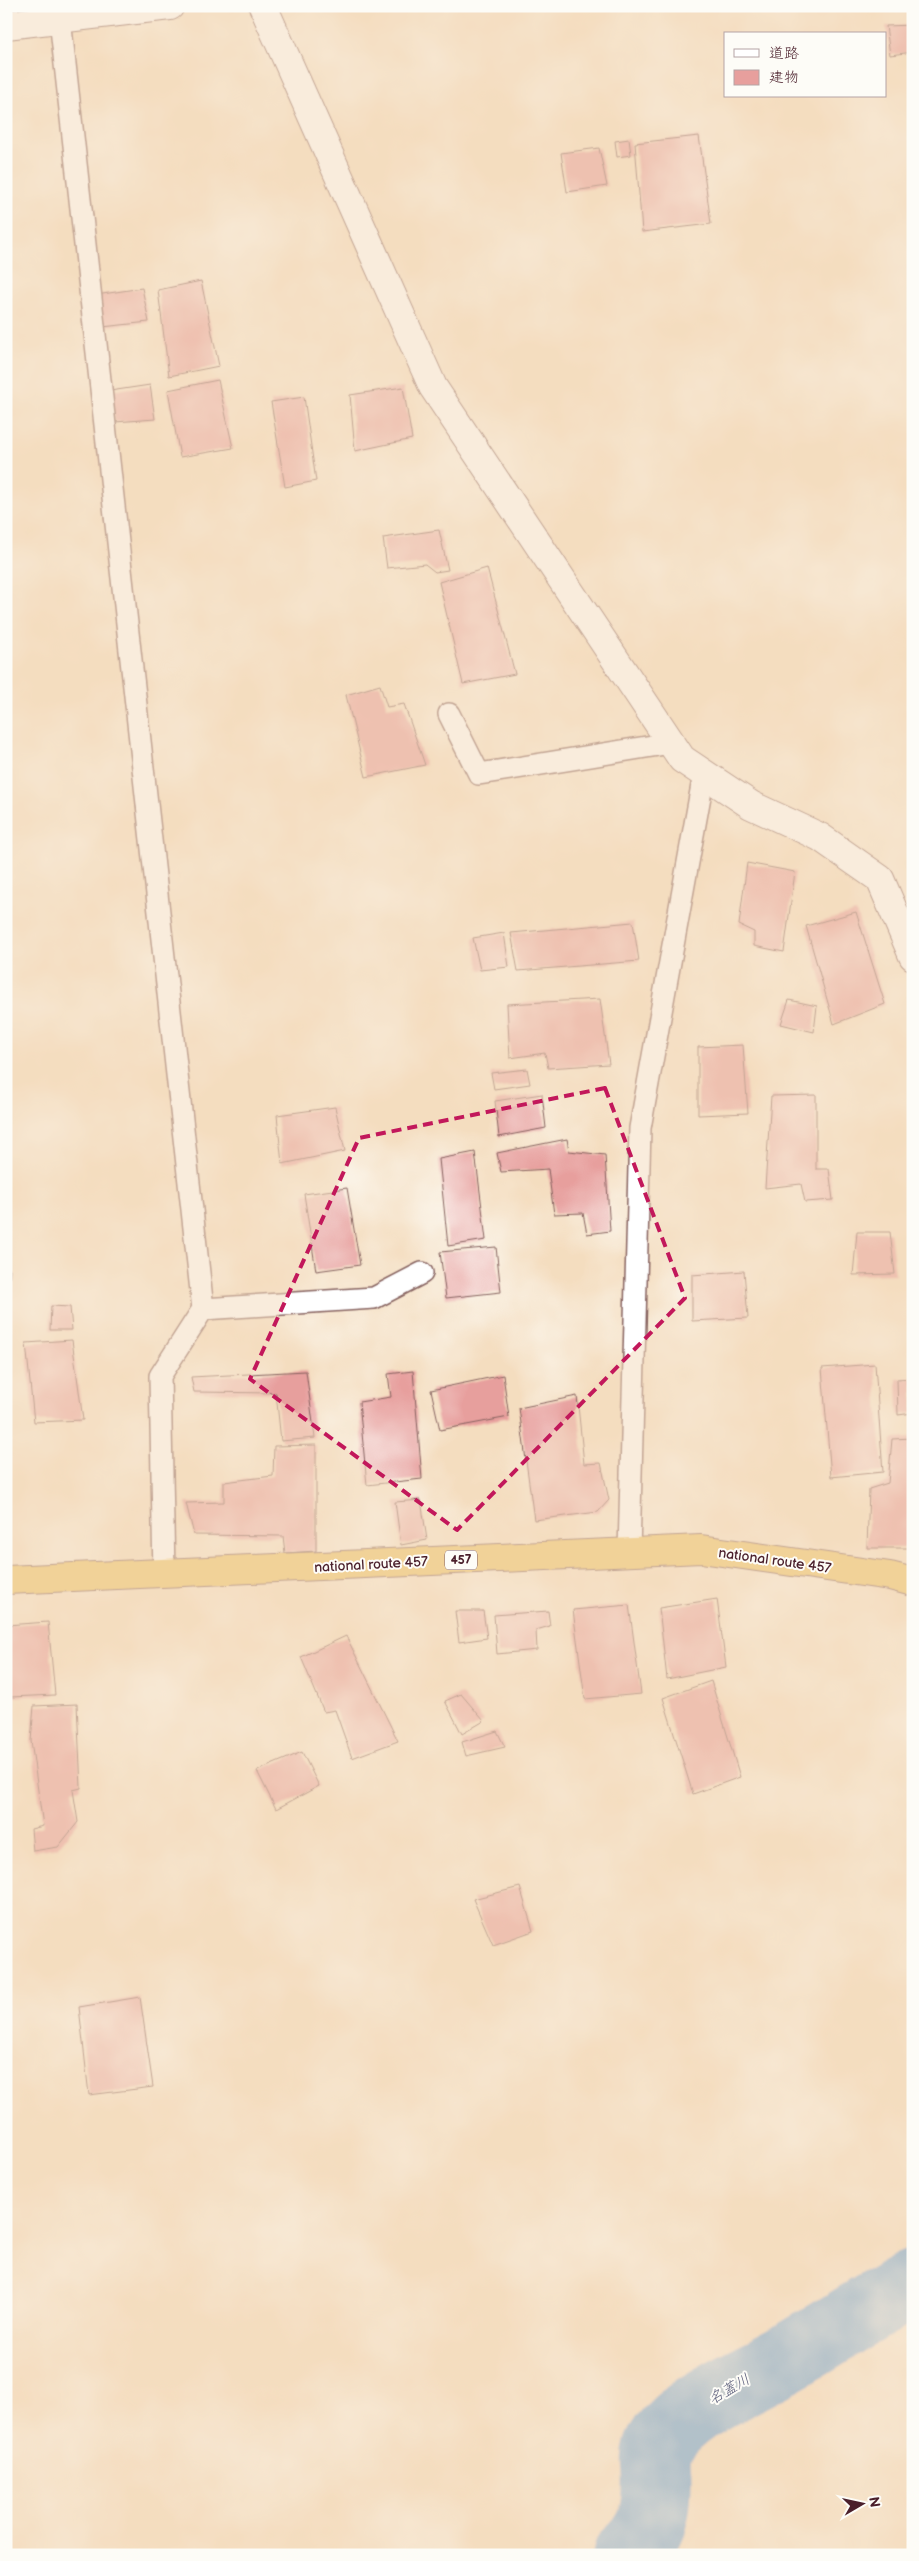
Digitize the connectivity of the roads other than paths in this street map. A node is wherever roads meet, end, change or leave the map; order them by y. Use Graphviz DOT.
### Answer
graph roads {
  1 [pos="170,6"];
  2 [pos="263,6"];
  3 [pos="60,19"];
  4 [pos="6,25"];
  5 [pos="449,714"];
  6 [pos="671,743"];
  7 [pos="704,774"];
  8 [pos="913,956"];
  9 [pos="422,1273"];
  10 [pos="203,1309"];
  11 [pos="629,1552"];
  12 [pos="164,1573"];
  13 [pos="6,1580"];
  14 [pos="913,1582"];
  1 -- 3 [label="street"];
  2 -- 6 [label="street"];
  3 -- 4 [label="street"];
  3 -- 10 [label="lane"];
  5 -- 6 [label="lane"];
  6 -- 7 [label="street"];
  7 -- 8 [label="street"];
  7 -- 11 [label="lane"];
  9 -- 10 [label="lane"];
  10 -- 12 [label="lane"];
  11 -- 12 [label="highway, national route 457 / 457"];
  11 -- 14 [label="highway, national route 457 / 457"];
  12 -- 13 [label="highway, national route 457 / 457"];
}
